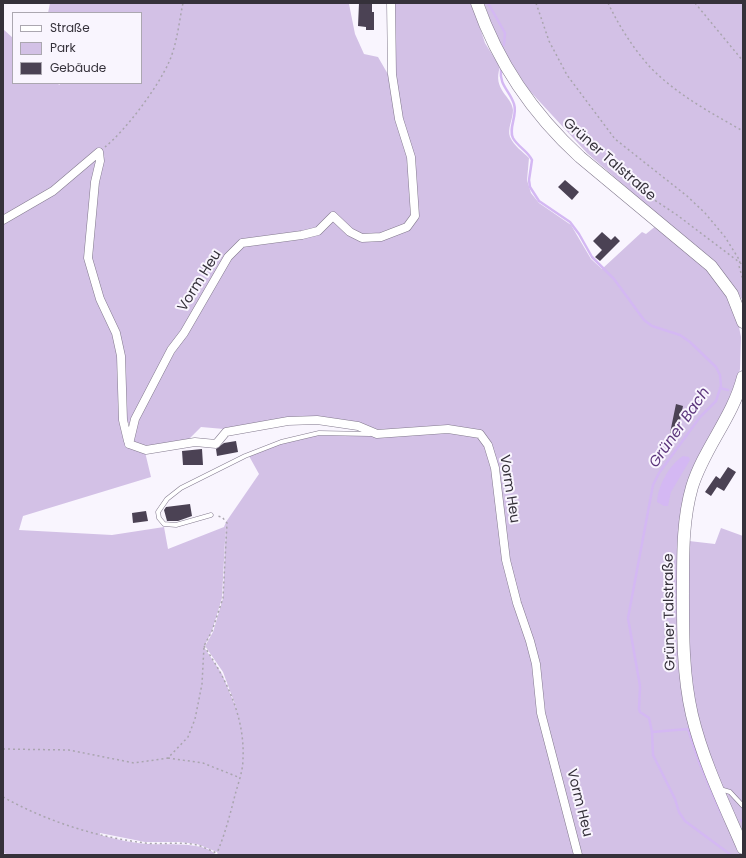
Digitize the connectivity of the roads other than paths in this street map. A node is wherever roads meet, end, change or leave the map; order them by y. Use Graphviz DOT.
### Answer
graph roads {
  1 [pos="391,3"];
  2 [pos="477,3"];
  3 [pos="3,220"];
  4 [pos="743,322"];
  5 [pos="743,377"];
  6 [pos="740,396"];
  7 [pos="377,434"];
  8 [pos="129,444"];
  9 [pos="211,515"];
  10 [pos="718,789"];
  11 [pos="743,806"];
  12 [pos="743,848"];
  13 [pos="578,855"];
  1 -- 8 [label="street, Vorm Heu"];
  2 -- 4 [label="main road, Grüner Talstraße"];
  3 -- 8 [label="street"];
  5 -- 6 [label="main road, Grüner Talstraße"];
  6 -- 10 [label="main road, Grüner Talstraße"];
  7 -- 8 [label="street, Vorm Heu"];
  7 -- 9 [label="lane"];
  7 -- 13 [label="street, Vorm Heu"];
  10 -- 11 [label="lane"];
  10 -- 12 [label="main road, Grüner Talstraße"];
}
